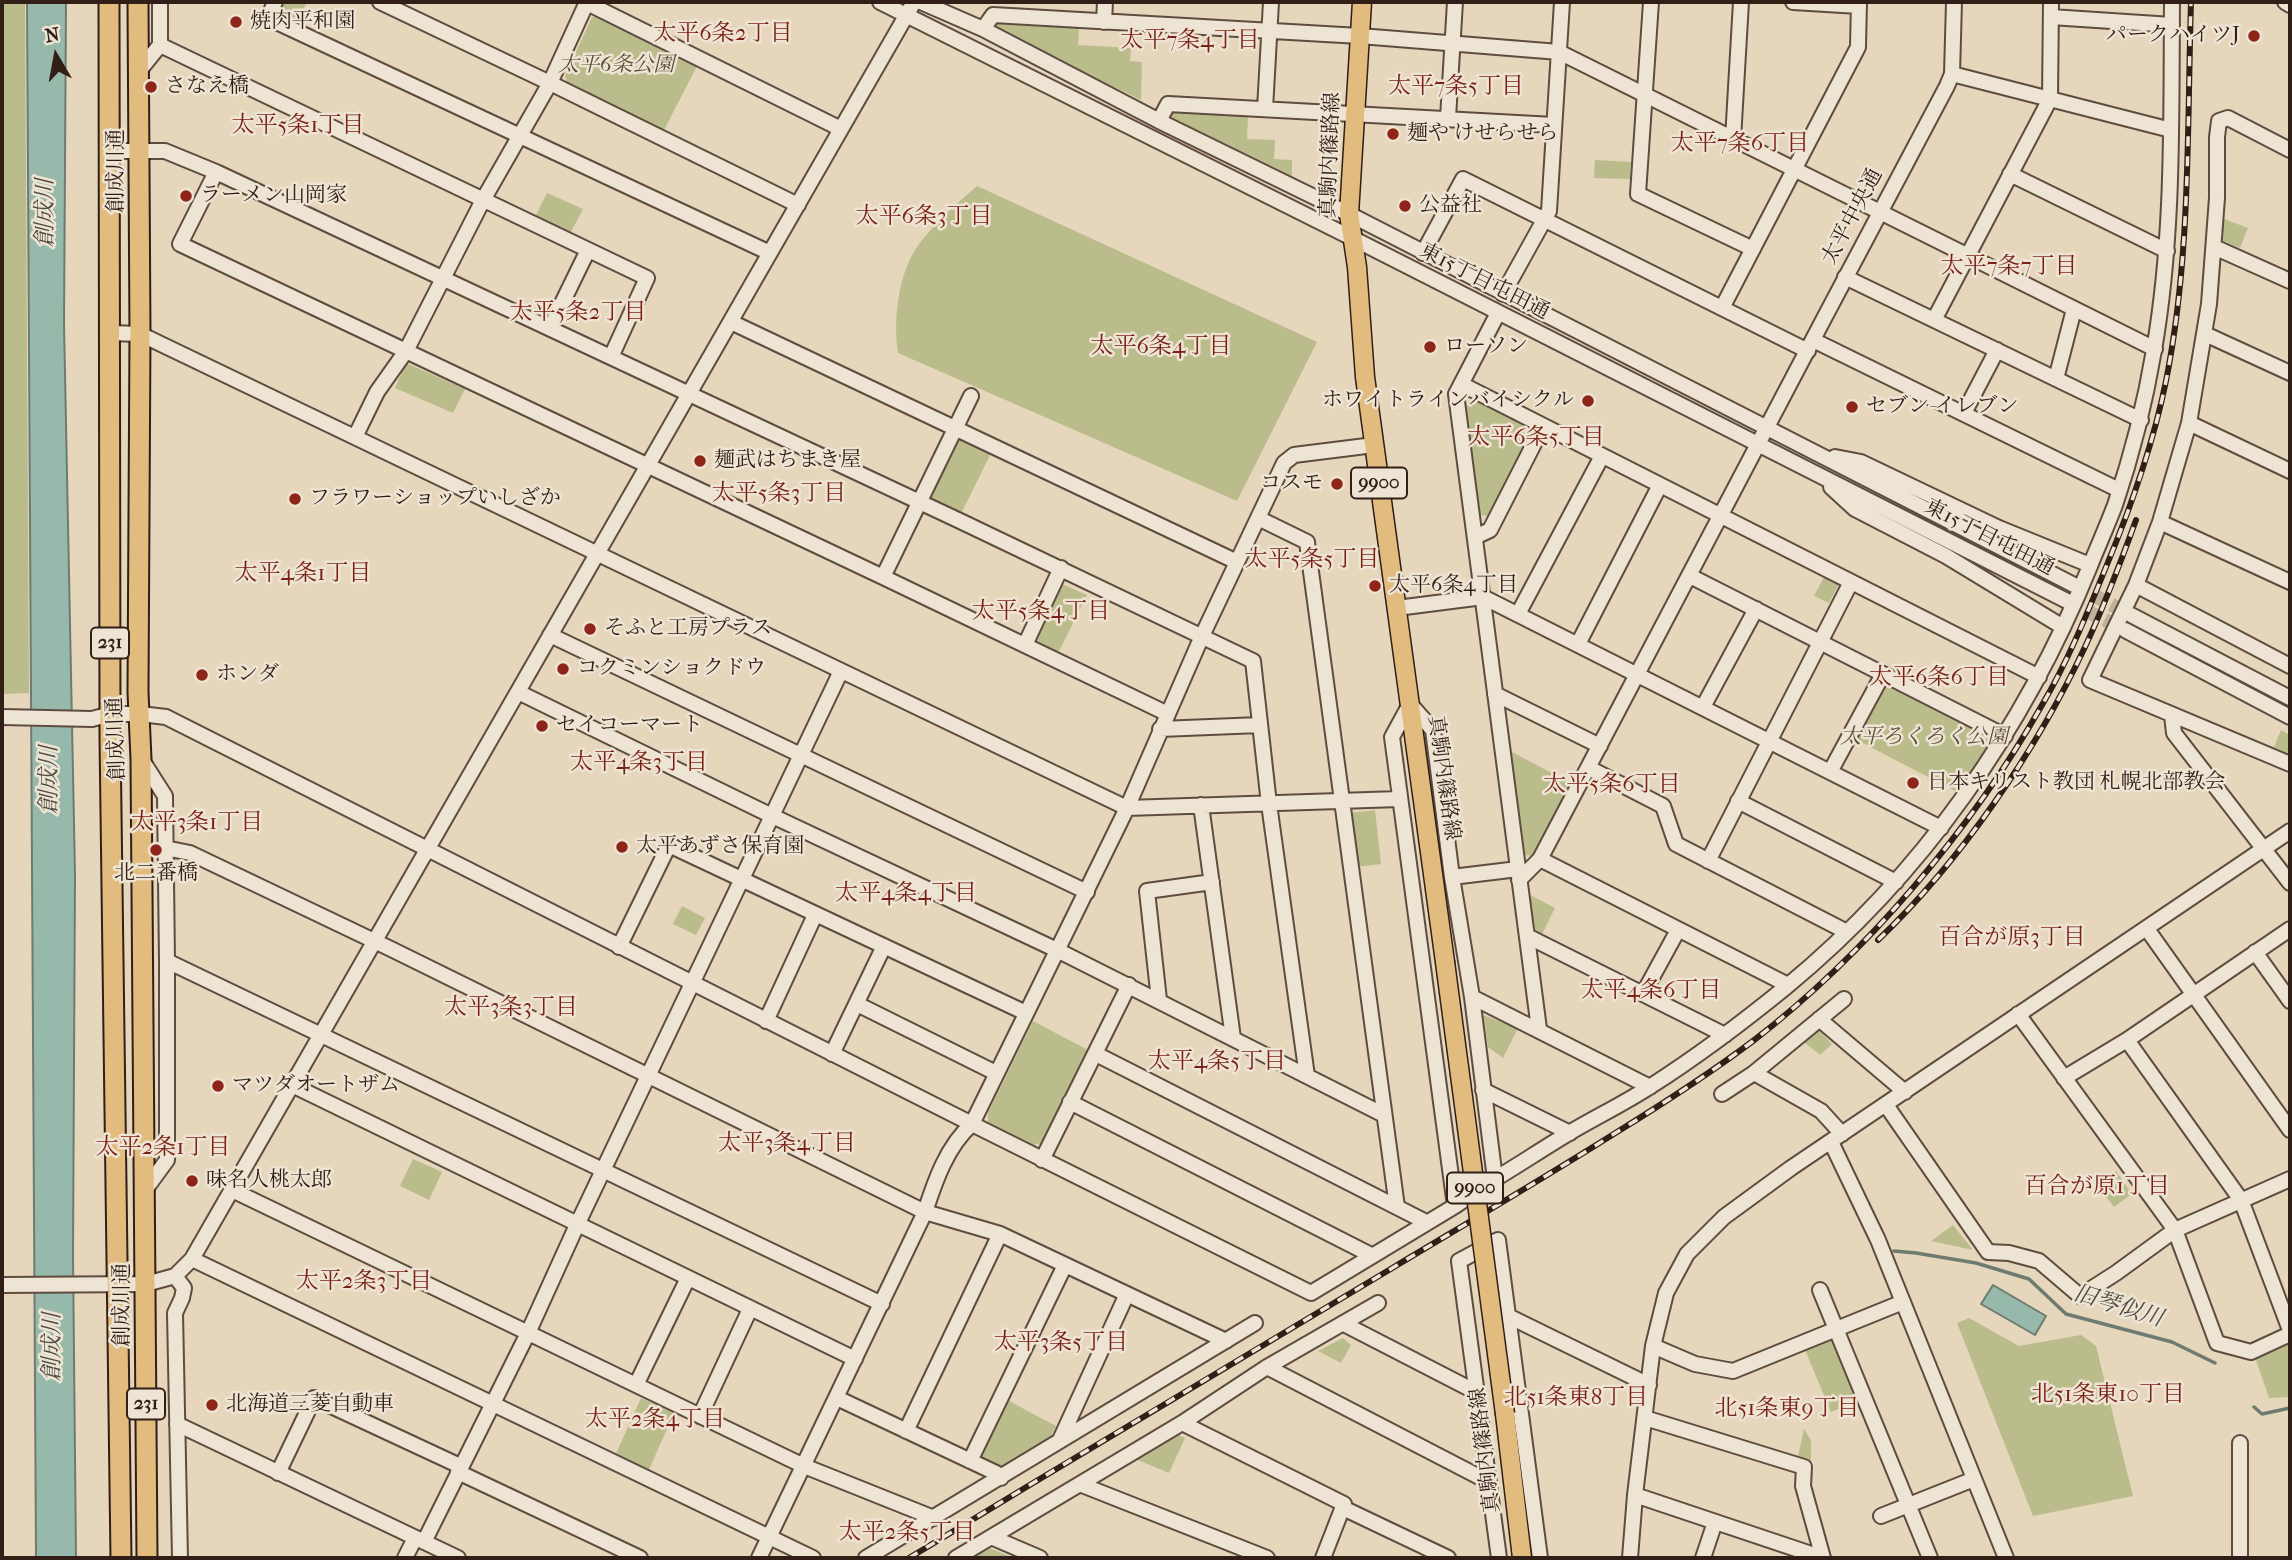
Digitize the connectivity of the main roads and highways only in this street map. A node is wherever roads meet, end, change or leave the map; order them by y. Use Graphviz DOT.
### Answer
graph roads {
  1 [pos="109,2"];
  2 [pos="138,2"];
  3 [pos="1362,2"];
  4 [pos="121,1558"];
  5 [pos="147,1558"];
  6 [pos="1522,1558"];
  1 -- 4 [label="highway, 創成川通 / 231"];
  2 -- 5 [label="highway, 創成川通 / 231"];
  3 -- 6 [label="main road, 真駒内篠路線 / 9900, bridge"];
}
